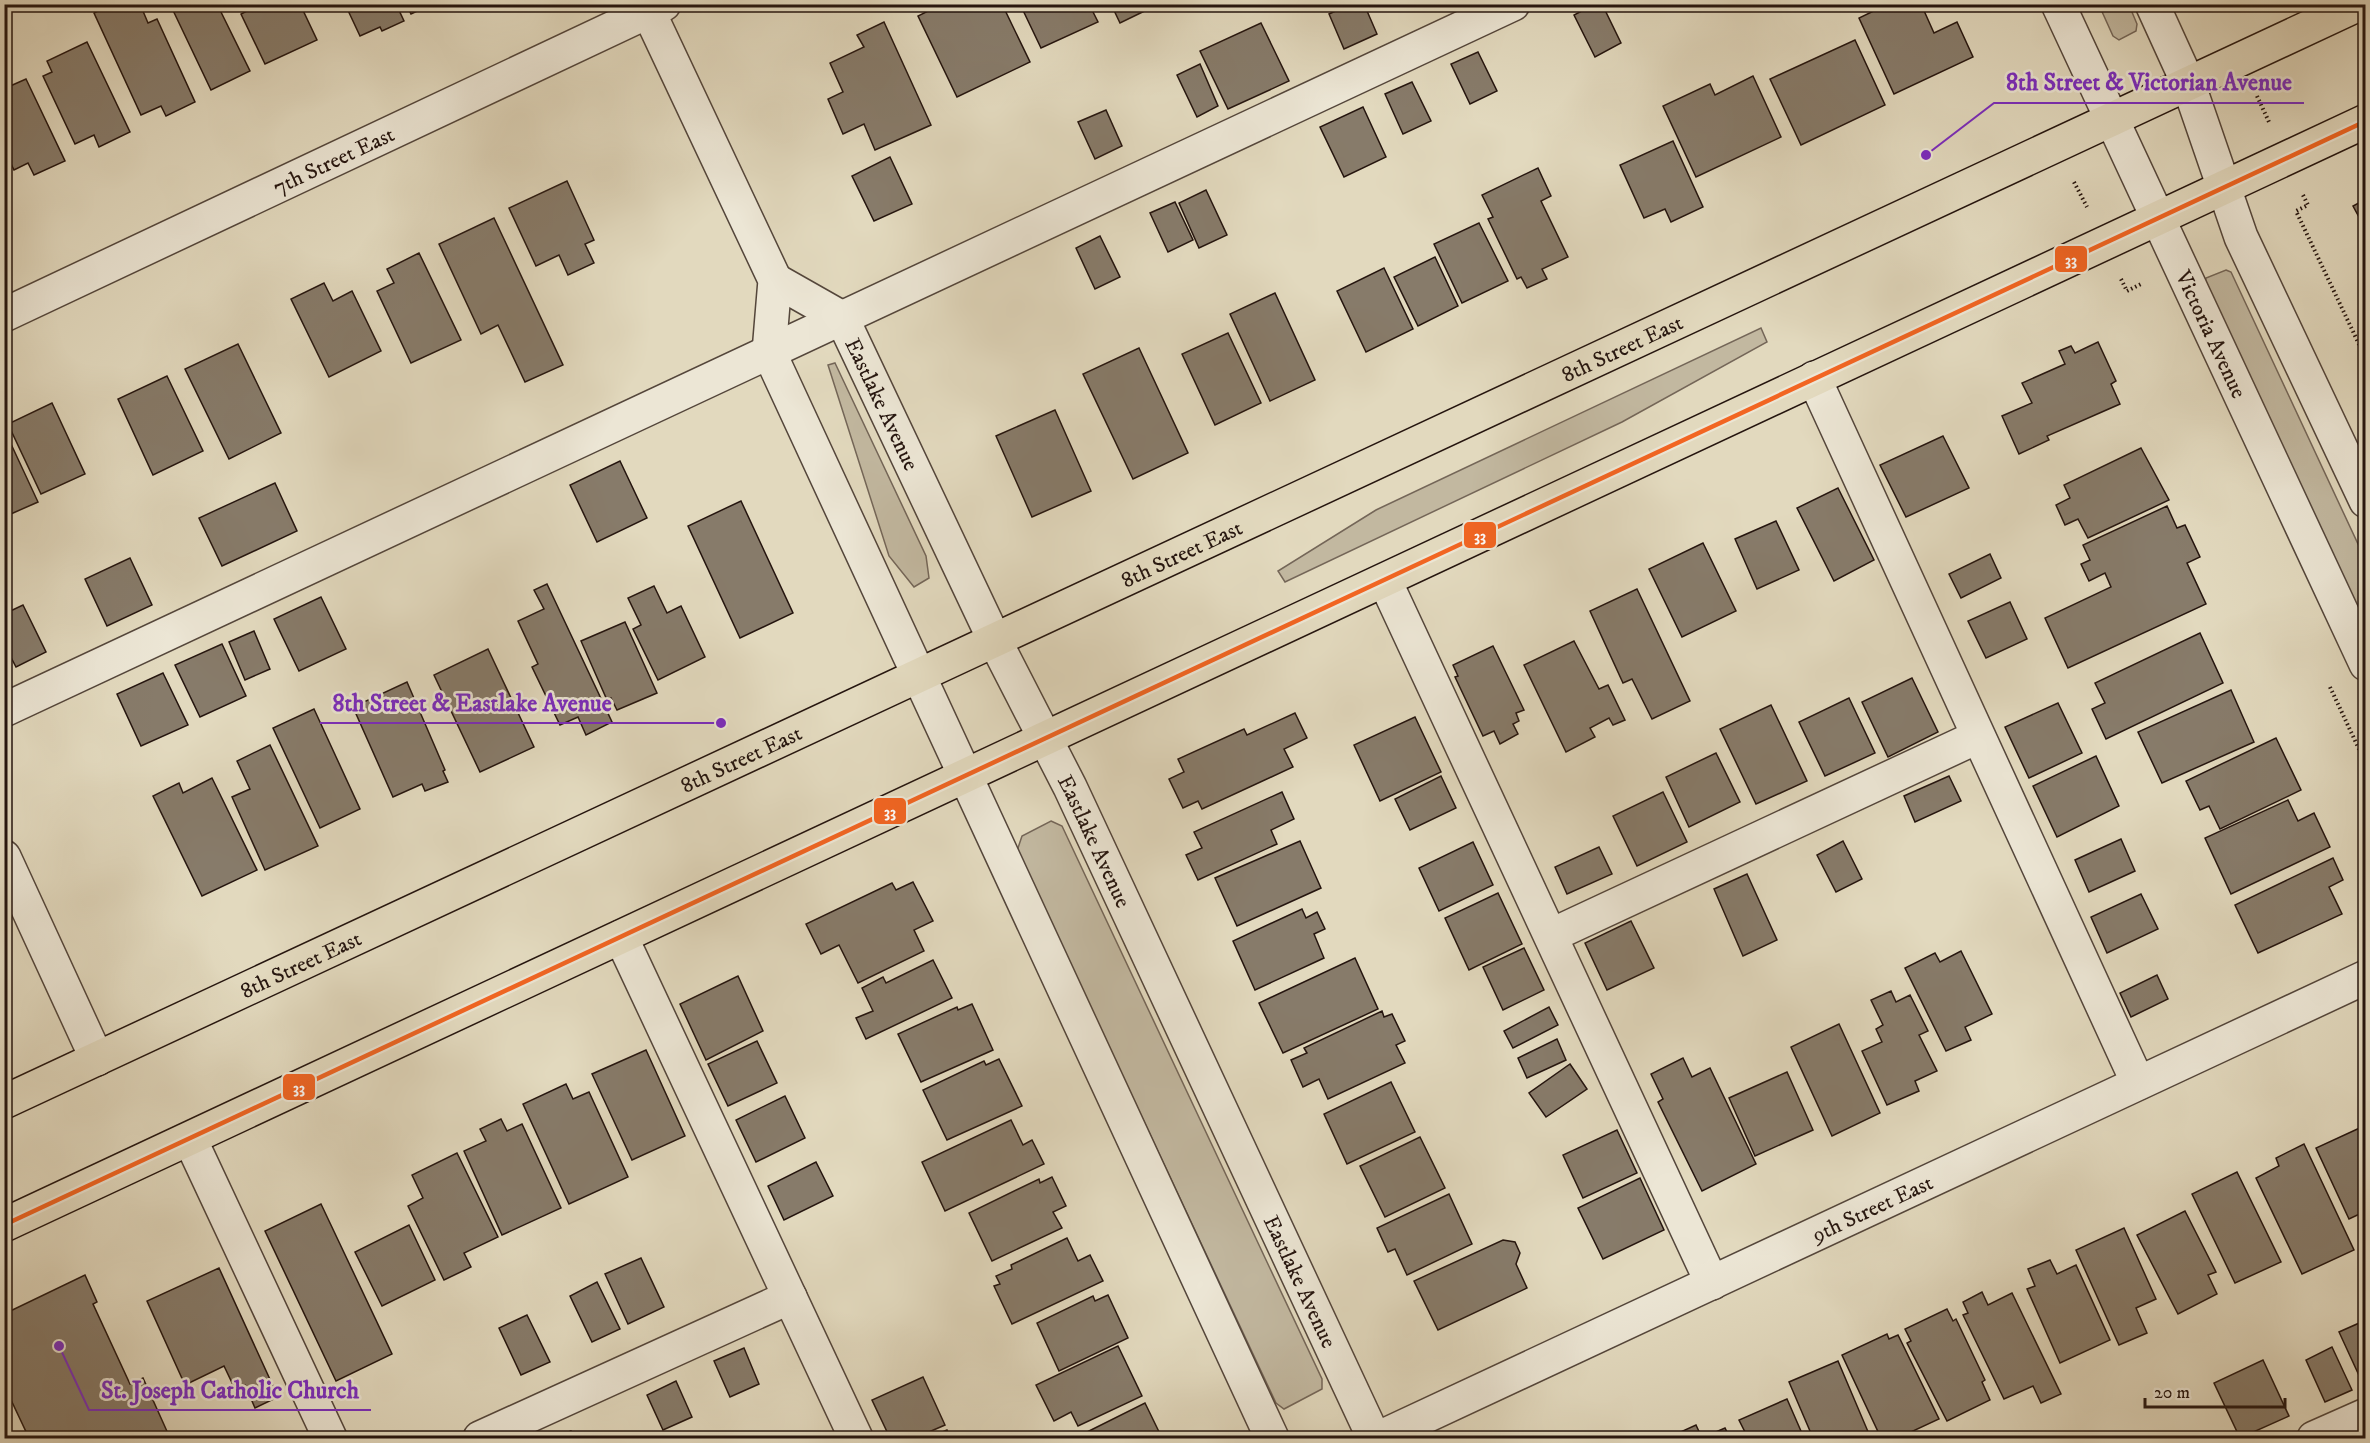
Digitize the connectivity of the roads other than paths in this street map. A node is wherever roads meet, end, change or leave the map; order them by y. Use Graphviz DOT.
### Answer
graph roads {
  1 [pos="1513,4"];
  2 [pos="2058,4"];
  3 [pos="2152,4"];
  4 [pos="2359,4"];
  5 [pos="652,7"];
  6 [pos="2188,83"];
  7 [pos="2111,120"];
  8 [pos="2366,121"];
  9 [pos="2225,187"];
  10 [pos="2158,219"];
  11 [pos="775,280"];
  12 [pos="4,315"];
  13 [pos="842,318"];
  14 [pos="769,352"];
  15 [pos="1814,378"];
  16 [pos="2366,501"];
  17 [pos="1385,581"];
  18 [pos="994,641"];
  19 [pos="2366,664"];
  20 [pos="921,676"];
  21 [pos="4,710"];
  22 [pos="1977,737"];
  23 [pos="1045,739"];
  24 [pos="965,777"];
  25 [pos="4,857"];
  26 [pos="1552,936"];
  27 [pos="621,937"];
  28 [pos="2366,977"];
  29 [pos="97,1059"];
  30 [pos="2138,1083"];
  31 [pos="4,1102"];
  32 [pos="190,1139"];
  33 [pos="4,1225"];
  34 [pos="1712,1283"];
  35 [pos="790,1297"];
  36 [pos="2366,1415"];
  37 [pos="330,1438"];
  38 [pos="480,1438"];
  39 [pos="856,1438"];
  40 [pos="1272,1438"];
  41 [pos="1374,1438"];
  42 [pos="1378,1438"];
  43 [pos="2314,1438"];
  1 -- 13 [label="street"];
  2 -- 7 [label="street, Victoria Avenue"];
  3 -- 6 [label="street"];
  4 -- 6 [label="main road, 8th Street East"];
  5 -- 11 [label="street"];
  5 -- 12 [label="street, 7th Street East"];
  6 -- 7 [label="main road, 8th Street East"];
  6 -- 9 [label="street"];
  7 -- 10 [label="street, Victoria Avenue"];
  7 -- 18 [label="main road, 8th Street East"];
  8 -- 9 [label="main road"];
  9 -- 10 [label="main road"];
  9 -- 16 [label="street"];
  10 -- 15 [label="main road"];
  10 -- 19 [label="street, Victoria Avenue"];
  11 -- 13 [label="street, Eastlake Avenue"];
  11 -- 14 [label="street"];
  13 -- 14 [label="street"];
  13 -- 18 [label="street, Eastlake Avenue"];
  14 -- 20 [label="street"];
  14 -- 21 [label="street"];
  15 -- 17 [label="main road"];
  15 -- 22 [label="street"];
  17 -- 23 [label="main road"];
  17 -- 26 [label="street"];
  18 -- 20 [label="main road, 8th Street East"];
  18 -- 23 [label="street, Eastlake Avenue"];
  20 -- 24 [label="street"];
  20 -- 29 [label="main road, 8th Street East"];
  22 -- 26 [label="street"];
  22 -- 30 [label="street"];
  23 -- 24 [label="main road"];
  23 -- 41 [label="street, Eastlake Avenue"];
  24 -- 27 [label="main road"];
  24 -- 40 [label="street"];
  25 -- 29 [label="street"];
  26 -- 34 [label="street"];
  27 -- 32 [label="main road"];
  27 -- 35 [label="street"];
  28 -- 30 [label="street, 9th Street East"];
  29 -- 31 [label="main road, 8th Street East"];
  30 -- 34 [label="street, 9th Street East"];
  32 -- 33 [label="main road"];
  32 -- 37 [label="street"];
  34 -- 42 [label="street, 9th Street East"];
  35 -- 38 [label="street"];
  35 -- 39 [label="street"];
  36 -- 43 [label="street"];
}
